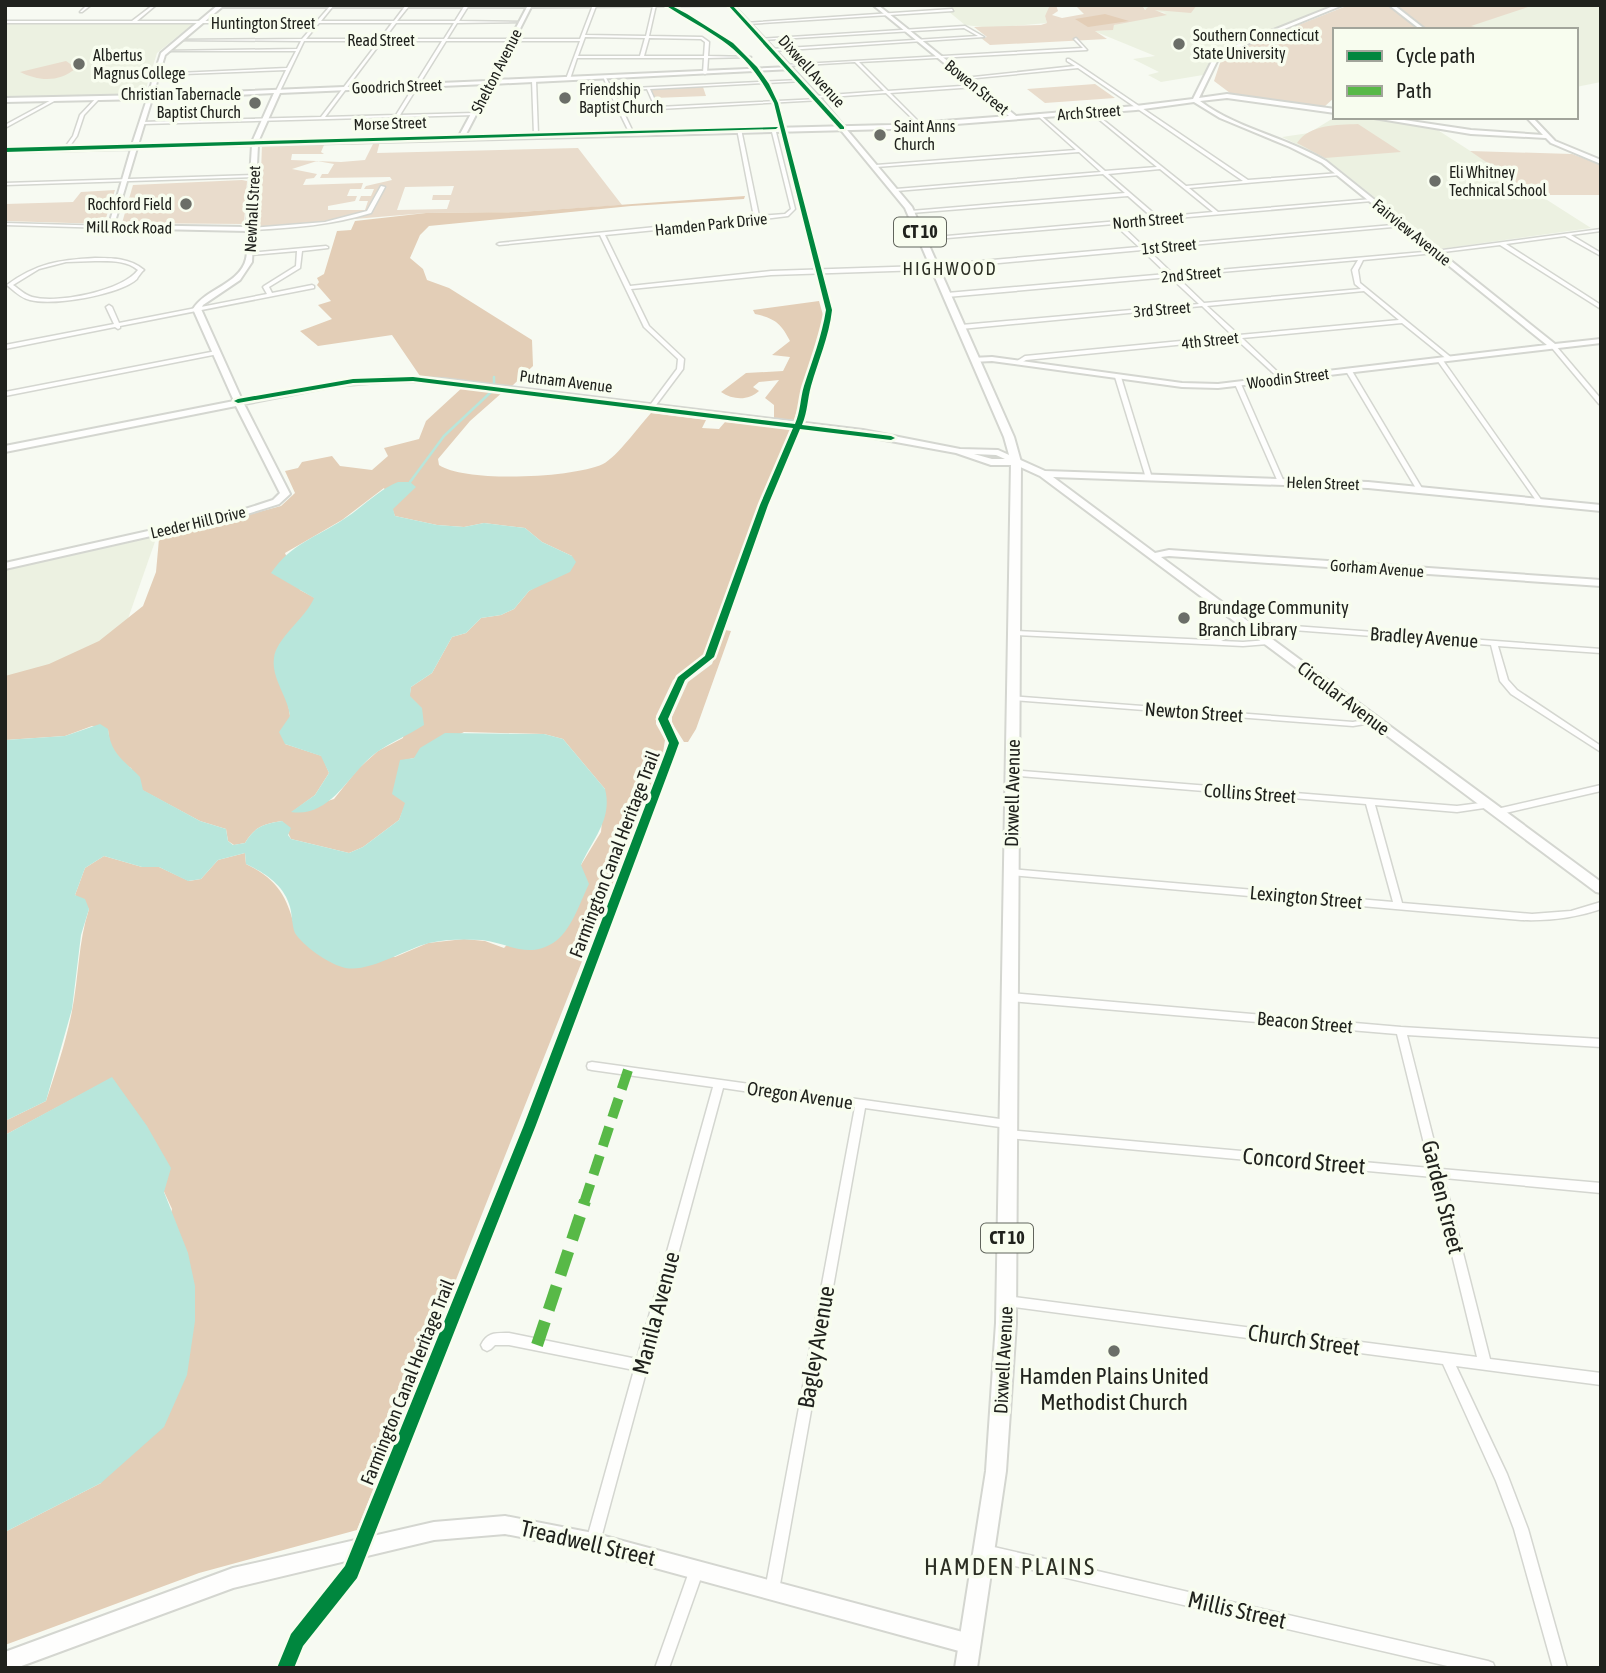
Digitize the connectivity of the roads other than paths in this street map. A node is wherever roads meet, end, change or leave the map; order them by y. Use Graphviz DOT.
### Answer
graph roads {
  1 [pos="90,5"];
  2 [pos="155,5"];
  3 [pos="731,5"];
  4 [pos="744,5"];
  5 [pos="875,5"];
  6 [pos="945,5"];
  7 [pos="1341,5"];
  8 [pos="1391,5"];
  9 [pos="221,6"];
  10 [pos="333,6"];
  11 [pos="407,6"];
  12 [pos="467,6"];
  13 [pos="529,6"];
  14 [pos="594,6"];
  15 [pos="655,6"];
  16 [pos="81,11"];
  17 [pos="886,14"];
  18 [pos="5,22"];
  19 [pos="456,22"];
  20 [pos="521,22"];
  21 [pos="132,23"];
  22 [pos="201,23"];
  23 [pos="318,23"];
  24 [pos="394,23"];
  25 [pos="747,23"];
  26 [pos="1421,28"];
  27 [pos="906,30"];
  28 [pos="647,36"];
  29 [pos="982,37"];
  30 [pos="583,38"];
  31 [pos="762,39"];
  32 [pos="1076,39"];
  33 [pos="180,40"];
  34 [pos="303,40"];
  35 [pos="382,40"];
  36 [pos="445,40"];
  37 [pos="512,40"];
  38 [pos="919,41"];
  39 [pos="298,50"];
  40 [pos="772,50"];
  41 [pos="166,51"];
  42 [pos="576,57"];
  43 [pos="642,57"];
  44 [pos="705,57"];
  45 [pos="749,57"];
  46 [pos="939,57"];
  47 [pos="1068,60"];
  48 [pos="856,61"];
  49 [pos="788,67"];
  50 [pos="1079,68"];
  51 [pos="288,69"];
  52 [pos="705,73"];
  53 [pos="157,74"];
  54 [pos="604,77"];
  55 [pos="966,78"];
  56 [pos="568,79"];
  57 [pos="534,80"];
  58 [pos="801,81"];
  59 [pos="491,82"];
  60 [pos="415,85"];
  61 [pos="975,86"];
  62 [pos="345,88"];
  63 [pos="648,88"];
  64 [pos="609,90"];
  65 [pos="1220,90"];
  66 [pos="278,91"];
  67 [pos="887,92"];
  68 [pos="1227,96"];
  69 [pos="150,97"];
  70 [pos="99,98"];
  71 [pos="57,99"];
  72 [pos="817,99"];
  73 [pos="5,100"];
  74 [pos="1195,100"];
  75 [pos="657,108"];
  76 [pos="1136,108"];
  77 [pos="619,110"];
  78 [pos="1091,111"];
  79 [pos="1333,111"];
  80 [pos="474,114"];
  81 [pos="1039,115"];
  82 [pos="397,116"];
  83 [pos="322,118"];
  84 [pos="1015,118"];
  85 [pos="1385,119"];
  86 [pos="1531,119"];
  87 [pos="265,120"];
  88 [pos="143,123"];
  89 [pos="920,125"];
  90 [pos="5,127"];
  91 [pos="776,128"];
  92 [pos="842,128"];
  93 [pos="739,129"];
  94 [pos="631,132"];
  95 [pos="536,135"];
  96 [pos="462,137"];
  97 [pos="1545,137"];
  98 [pos="256,143"];
  99 [pos="136,146"];
  100 [pos="65,149"];
  101 [pos="5,150"];
  102 [pos="1080,151"];
  103 [pos="1601,162"];
  104 [pos="876,166"];
  105 [pos="1161,168"];
  106 [pos="1105,173"];
  107 [pos="1340,174"];
  108 [pos="254,176"];
  109 [pos="125,181"];
  110 [pos="1246,181"];
  111 [pos="5,184"];
  112 [pos="383,187"];
  113 [pos="1185,187"];
  114 [pos="896,190"];
  115 [pos="1130,194"];
  116 [pos="1372,200"];
  117 [pos="911,212"];
  118 [pos="1218,214"];
  119 [pos="757,219"];
  120 [pos="1157,219"];
  121 [pos="1116,223"];
  122 [pos="5,224"];
  123 [pos="1404,225"];
  124 [pos="110,227"];
  125 [pos="252,229"];
  126 [pos="1601,230"];
  127 [pos="602,234"];
  128 [pos="1565,234"];
  129 [pos="924,239"];
  130 [pos="1501,243"];
  131 [pos="499,244"];
  132 [pos="326,247"];
  133 [pos="1143,248"];
  134 [pos="300,249"];
  135 [pos="1435,252"];
  136 [pos="251,254"];
  137 [pos="1601,255"];
  138 [pos="1361,258"];
  139 [pos="1339,261"];
  140 [pos="935,267"];
  141 [pos="1355,270"];
  142 [pos="1172,275"];
  143 [pos="7,284"];
  144 [pos="312,287"];
  145 [pos="629,288"];
  146 [pos="1363,290"];
  147 [pos="947,295"];
  148 [pos="271,296"];
  149 [pos="1599,304"];
  150 [pos="1203,305"];
  151 [pos="109,307"];
  152 [pos="198,311"];
  153 [pos="1403,321"];
  154 [pos="118,327"];
  155 [pos="961,327"];
  156 [pos="1236,337"];
  157 [pos="1601,341"];
  158 [pos="1554,346"];
  159 [pos="5,348"];
  160 [pos="216,353"];
  161 [pos="1450,359"];
  162 [pos="975,360"];
  163 [pos="1440,360"];
  164 [pos="1017,363"];
  165 [pos="1349,372"];
  166 [pos="1118,377"];
  167 [pos="1282,379"];
  168 [pos="1238,384"];
  169 [pos="5,394"];
  170 [pos="238,401"];
  171 [pos="1601,403"];
  172 [pos="651,408"];
  173 [pos="5,449"];
  174 [pos="958,451"];
  175 [pos="1016,462"];
  176 [pos="1044,474"];
  177 [pos="1149,478"];
  178 [pos="1281,482"];
  179 [pos="1420,489"];
  180 [pos="1540,502"];
  181 [pos="1601,508"];
  182 [pos="1154,556"];
  183 [pos="5,566"];
  184 [pos="1601,583"];
  185 [pos="1248,626"];
  186 [pos="1014,632"];
  187 [pos="1268,642"];
  188 [pos="1209,643"];
  189 [pos="1494,643"];
  190 [pos="1601,651"];
  191 [pos="1013,698"];
  192 [pos="1374,720"];
  193 [pos="1601,750"];
  194 [pos="1012,773"];
  195 [pos="1601,788"];
  196 [pos="1370,802"];
  197 [pos="1492,808"];
  198 [pos="1010,872"];
  199 [pos="1601,889"];
  200 [pos="1398,905"];
  201 [pos="1601,905"];
  202 [pos="1009,997"];
  203 [pos="1401,1031"];
  204 [pos="1601,1043"];
  205 [pos="592,1066"];
  206 [pos="719,1083"];
  207 [pos="861,1104"];
  208 [pos="1007,1129"];
  209 [pos="1436,1173"];
  210 [pos="1601,1188"];
  211 [pos="1006,1301"];
  212 [pos="487,1345"];
  213 [pos="1447,1359"];
  214 [pos="1485,1363"];
  215 [pos="642,1366"];
  216 [pos="1601,1379"];
  217 [pos="593,1542"];
  218 [pos="985,1552"];
  219 [pos="697,1569"];
  220 [pos="772,1590"];
  221 [pos="970,1644"];
  222 [pos="5,1662"];
  223 [pos="662,1668"];
  224 [pos="966,1668"];
  225 [pos="1488,1668"];
  226 [pos="1560,1668"];
  1 -- 16 [label="street"];
  2 -- 21 [label="street"];
  3 -- 4 [label="street"];
  3 -- 15 [label="street"];
  3 -- 25 [label="main road, Dixwell Avenue"];
  5 -- 17 [label="street, Bowen Street"];
  6 -- 17 [label="street"];
  7 -- 74 [label="street"];
  8 -- 26 [label="street"];
  9 -- 10 [label="street"];
  9 -- 22 [label="street"];
  10 -- 11 [label="street"];
  10 -- 23 [label="street, Newhall Street"];
  11 -- 12 [label="street"];
  11 -- 24 [label="street"];
  12 -- 13 [label="street"];
  12 -- 19 [label="street"];
  13 -- 14 [label="street"];
  13 -- 20 [label="street, Shelton Avenue"];
  14 -- 15 [label="street"];
  14 -- 30 [label="street"];
  15 -- 28 [label="street"];
  17 -- 25 [label="street"];
  17 -- 27 [label="street, Bowen Street"];
  18 -- 21 [label="street, Huntington Street"];
  19 -- 20 [label="street, Huntington Street"];
  19 -- 24 [label="street, Huntington Street"];
  19 -- 36 [label="street"];
  20 -- 37 [label="street, Shelton Avenue"];
  21 -- 22 [label="street, Huntington Street"];
  22 -- 23 [label="street, Huntington Street"];
  22 -- 33 [label="street"];
  23 -- 24 [label="street, Huntington Street"];
  23 -- 34 [label="street, Newhall Street"];
  24 -- 35 [label="street"];
  25 -- 31 [label="main road, Dixwell Avenue"];
  27 -- 29 [label="street"];
  27 -- 31 [label="street"];
  27 -- 38 [label="street, Bowen Street"];
  28 -- 30 [label="street, Read Street"];
  28 -- 43 [label="street"];
  28 -- 44 [label="street, Read Street"];
  29 -- 38 [label="street"];
  30 -- 37 [label="street, Read Street"];
  30 -- 42 [label="street"];
  31 -- 40 [label="main road, Dixwell Avenue"];
  32 -- 46 [label="street"];
  33 -- 34 [label="street, Read Street"];
  33 -- 41 [label="street"];
  34 -- 35 [label="street, Read Street"];
  34 -- 39 [label="street, Newhall Street"];
  35 -- 36 [label="street, Read Street"];
  35 -- 62 [label="street"];
  36 -- 37 [label="street, Read Street"];
  36 -- 60 [label="street"];
  37 -- 59 [label="street, Shelton Avenue"];
  38 -- 40 [label="street"];
  38 -- 46 [label="street, Bowen Street"];
  39 -- 41 [label="street"];
  39 -- 51 [label="street, Newhall Street"];
  40 -- 49 [label="main road, Dixwell Avenue"];
  41 -- 53 [label="street"];
  42 -- 43 [label="street"];
  42 -- 56 [label="street"];
  43 -- 44 [label="street"];
  44 -- 45 [label="street"];
  44 -- 52 [label="street"];
  46 -- 48 [label="street"];
  46 -- 55 [label="street, Bowen Street"];
  47 -- 50 [label="street"];
  48 -- 49 [label="street"];
  48 -- 67 [label="street"];
  49 -- 52 [label="street, Goodrich Street"];
  49 -- 58 [label="main road, Dixwell Avenue"];
  50 -- 55 [label="street"];
  50 -- 76 [label="street"];
  51 -- 53 [label="street"];
  51 -- 66 [label="street, Newhall Street"];
  52 -- 54 [label="street, Goodrich Street"];
  53 -- 69 [label="street"];
  54 -- 56 [label="street, Goodrich Street"];
  54 -- 64 [label="street"];
  55 -- 61 [label="street, Bowen Street"];
  56 -- 57 [label="street, Goodrich Street"];
  57 -- 59 [label="street, Goodrich Street"];
  57 -- 95 [label="street"];
  58 -- 63 [label="street"];
  58 -- 72 [label="main road, Dixwell Avenue"];
  59 -- 60 [label="main road, Goodrich Street"];
  59 -- 80 [label="street, Shelton Avenue"];
  60 -- 62 [label="main road, Goodrich Street"];
  60 -- 82 [label="street"];
  61 -- 67 [label="street"];
  61 -- 84 [label="street, Bowen Street"];
  62 -- 66 [label="street, Goodrich Street"];
  62 -- 83 [label="street"];
  63 -- 64 [label="street"];
  63 -- 75 [label="street"];
  64 -- 77 [label="street"];
  65 -- 68 [label="street"];
  66 -- 69 [label="street, Goodrich Street"];
  66 -- 87 [label="street, Newhall Street"];
  67 -- 72 [label="street"];
  67 -- 89 [label="street"];
  68 -- 74 [label="street, Arch Street"];
  68 -- 79 [label="street, Arch Street"];
  69 -- 70 [label="street, Goodrich Street"];
  69 -- 88 [label="street"];
  70 -- 71 [label="street, Goodrich Street"];
  70 -- 100 [label="street"];
  71 -- 73 [label="street, Goodrich Street"];
  71 -- 90 [label="street"];
  72 -- 75 [label="street"];
  72 -- 92 [label="main road, Dixwell Avenue"];
  74 -- 76 [label="street, Arch Street"];
  74 -- 107 [label="street, Fairview Avenue"];
  75 -- 77 [label="street"];
  76 -- 78 [label="street, Arch Street"];
  76 -- 110 [label="street"];
  77 -- 94 [label="street"];
  78 -- 81 [label="street, Arch Street"];
  78 -- 105 [label="street"];
  80 -- 82 [label="street"];
  80 -- 96 [label="street, Shelton Avenue"];
  81 -- 84 [label="street, Arch Street"];
  81 -- 102 [label="street"];
  82 -- 83 [label="street"];
  83 -- 87 [label="street"];
  84 -- 89 [label="street, Arch Street"];
  85 -- 97 [label="street"];
  86 -- 97 [label="street"];
  87 -- 88 [label="street"];
  87 -- 98 [label="street, Newhall Street"];
  88 -- 99 [label="street"];
  89 -- 92 [label="street, Arch Street"];
  91 -- 92 [label="street, Morse Street"];
  91 -- 93 [label="main road, Morse Street"];
  91 -- 119 [label="street, Hamden Park Drive"];
  92 -- 104 [label="main road, Dixwell Avenue / CT 10"];
  93 -- 94 [label="main road, Morse Street"];
  93 -- 119 [label="street"];
  94 -- 95 [label="main road, Morse Street"];
  95 -- 96 [label="main road, Morse Street"];
  96 -- 98 [label="street, Morse Street"];
  97 -- 103 [label="street"];
  98 -- 99 [label="street, Morse Street"];
  98 -- 108 [label="street, Newhall Street"];
  99 -- 100 [label="street, Morse Street"];
  99 -- 109 [label="street"];
  100 -- 101 [label="street, Morse Street"];
  102 -- 104 [label="street"];
  102 -- 106 [label="street"];
  104 -- 114 [label="main road, Dixwell Avenue / CT 10"];
  105 -- 106 [label="street"];
  105 -- 113 [label="street"];
  106 -- 114 [label="street"];
  106 -- 115 [label="street"];
  107 -- 110 [label="street"];
  107 -- 116 [label="street, Fairview Avenue"];
  108 -- 109 [label="street"];
  108 -- 125 [label="street, Newhall Street"];
  109 -- 111 [label="street"];
  109 -- 124 [label="street"];
  110 -- 113 [label="street"];
  112 -- 125 [label="street"];
  113 -- 118 [label="street"];
  114 -- 117 [label="main road, Dixwell Avenue / CT 10"];
  115 -- 117 [label="street"];
  115 -- 120 [label="street"];
  116 -- 118 [label="street, North Street"];
  116 -- 123 [label="street, Fairview Avenue"];
  117 -- 129 [label="main road, Dixwell Avenue / CT 10"];
  118 -- 120 [label="street, North Street"];
  119 -- 127 [label="street, Hamden Park Drive"];
  120 -- 121 [label="street, North Street"];
  121 -- 129 [label="street, North Street"];
  121 -- 133 [label="street"];
  122 -- 124 [label="street, Mill Rock Road"];
  123 -- 133 [label="street, 1st Street"];
  123 -- 135 [label="street, Fairview Avenue"];
  124 -- 125 [label="street, Mill Rock Road"];
  125 -- 136 [label="street, Newhall Street"];
  126 -- 128 [label="street, 2nd Street"];
  127 -- 131 [label="street, Hamden Park Drive"];
  127 -- 145 [label="street"];
  128 -- 130 [label="street, 2nd Street"];
  128 -- 137 [label="street"];
  129 -- 140 [label="main road, Dixwell Avenue / CT 10"];
  130 -- 135 [label="street, 2nd Street"];
  130 -- 149 [label="street"];
  132 -- 134 [label="street"];
  133 -- 140 [label="street, 1st Street"];
  133 -- 142 [label="street"];
  134 -- 136 [label="street"];
  134 -- 148 [label="street"];
  135 -- 138 [label="street, 2nd Street"];
  135 -- 158 [label="street, Fairview Avenue"];
  136 -- 152 [label="street, Newhall Street"];
  138 -- 139 [label="street, 2nd Street"];
  138 -- 141 [label="street"];
  139 -- 141 [label="street"];
  139 -- 142 [label="street, 2nd Street"];
  140 -- 145 [label="street"];
  140 -- 147 [label="main road, Dixwell Avenue / CT 10"];
  141 -- 146 [label="street"];
  142 -- 147 [label="street, 2nd Street"];
  142 -- 150 [label="street"];
  143 -- 143 [label="street"];
  144 -- 148 [label="street"];
  145 -- 172 [label="street"];
  146 -- 150 [label="street, 3rd Street"];
  146 -- 153 [label="street"];
  147 -- 155 [label="main road, Dixwell Avenue / CT 10"];
  148 -- 152 [label="street"];
  150 -- 155 [label="street, 3rd Street"];
  150 -- 156 [label="street"];
  151 -- 154 [label="street"];
  152 -- 154 [label="street"];
  152 -- 160 [label="street"];
  153 -- 156 [label="street, 4th Street"];
  153 -- 161 [label="street"];
  154 -- 159 [label="street"];
  155 -- 162 [label="main road, Dixwell Avenue / CT 10"];
  156 -- 164 [label="street, 4th Street"];
  156 -- 167 [label="street"];
  157 -- 158 [label="street, Woodin Street"];
  158 -- 161 [label="street, Woodin Street"];
  158 -- 171 [label="street, Fairview Avenue"];
  160 -- 169 [label="street"];
  160 -- 170 [label="street"];
  161 -- 163 [label="street, Woodin Street"];
  162 -- 164 [label="street, Woodin Street"];
  162 -- 175 [label="main road, Dixwell Avenue / CT 10"];
  163 -- 165 [label="street, Woodin Street"];
  163 -- 180 [label="street"];
  164 -- 166 [label="street, Woodin Street"];
  165 -- 167 [label="street, Woodin Street"];
  165 -- 179 [label="street"];
  166 -- 168 [label="street, Woodin Street"];
  166 -- 177 [label="street"];
  167 -- 168 [label="street, Woodin Street"];
  168 -- 178 [label="street"];
  170 -- 172 [label="main road, Putnam Avenue"];
  170 -- 173 [label="street, Putnam Avenue"];
  170 -- 183 [label="street, Leeder Hill Drive"];
  172 -- 174 [label="main road, Putnam Avenue"];
  174 -- 175 [label="street, Putnam Avenue"];
  175 -- 176 [label="street, Circular Avenue"];
  175 -- 186 [label="main road, Dixwell Avenue / CT 10"];
  176 -- 177 [label="street, Helen Street"];
  176 -- 182 [label="street, Circular Avenue"];
  177 -- 178 [label="street, Helen Street"];
  178 -- 179 [label="street, Helen Street"];
  179 -- 180 [label="street, Helen Street"];
  180 -- 181 [label="street, Helen Street"];
  182 -- 184 [label="street, Gorham Avenue"];
  182 -- 185 [label="street, Circular Avenue"];
  185 -- 187 [label="street, Circular Avenue"];
  185 -- 188 [label="street"];
  185 -- 189 [label="street, Bradley Avenue"];
  186 -- 188 [label="street"];
  186 -- 191 [label="main road, Dixwell Avenue / CT 10"];
  187 -- 188 [label="street"];
  187 -- 192 [label="street, Circular Avenue"];
  189 -- 190 [label="street, Bradley Avenue"];
  189 -- 193 [label="street"];
  191 -- 192 [label="street, Newton Street"];
  191 -- 194 [label="main road, Dixwell Avenue / CT 10"];
  192 -- 197 [label="street, Circular Avenue"];
  194 -- 196 [label="street, Collins Street"];
  194 -- 198 [label="main road, Dixwell Avenue / CT 10"];
  195 -- 197 [label="street, Collins Street"];
  196 -- 197 [label="street, Collins Street"];
  196 -- 200 [label="street"];
  197 -- 199 [label="street, Circular Avenue"];
  198 -- 200 [label="street, Lexington Street"];
  198 -- 202 [label="main road, Dixwell Avenue / CT 10"];
  200 -- 201 [label="street, Lexington Street"];
  202 -- 203 [label="street, Beacon Street"];
  202 -- 208 [label="main road, Dixwell Avenue / CT 10"];
  203 -- 204 [label="street, Beacon Street"];
  203 -- 209 [label="street, Garden Street"];
  205 -- 206 [label="street, Oregon Avenue"];
  206 -- 207 [label="street, Oregon Avenue"];
  206 -- 215 [label="street, Manila Avenue"];
  207 -- 208 [label="street, Oregon Avenue"];
  207 -- 220 [label="street, Bagley Avenue"];
  208 -- 209 [label="street, Concord Street"];
  208 -- 211 [label="main road, Dixwell Avenue / CT 10"];
  209 -- 210 [label="street, Concord Street"];
  209 -- 214 [label="street, Garden Street"];
  211 -- 213 [label="street, Church Street"];
  211 -- 218 [label="main road, Dixwell Avenue / CT 10"];
  212 -- 215 [label="street"];
  213 -- 214 [label="street, Church Street"];
  213 -- 226 [label="street"];
  214 -- 216 [label="street, Church Street"];
  215 -- 217 [label="street, Manila Avenue"];
  217 -- 219 [label="street, Treadwell Street"];
  217 -- 222 [label="street, Treadwell Street"];
  218 -- 221 [label="main road, Dixwell Avenue / CT 10"];
  218 -- 225 [label="street, Millis Street"];
  219 -- 220 [label="street, Treadwell Street"];
  219 -- 223 [label="street"];
  220 -- 221 [label="street, Treadwell Street"];
  221 -- 224 [label="main road, Dixwell Avenue / CT 10"];
}
